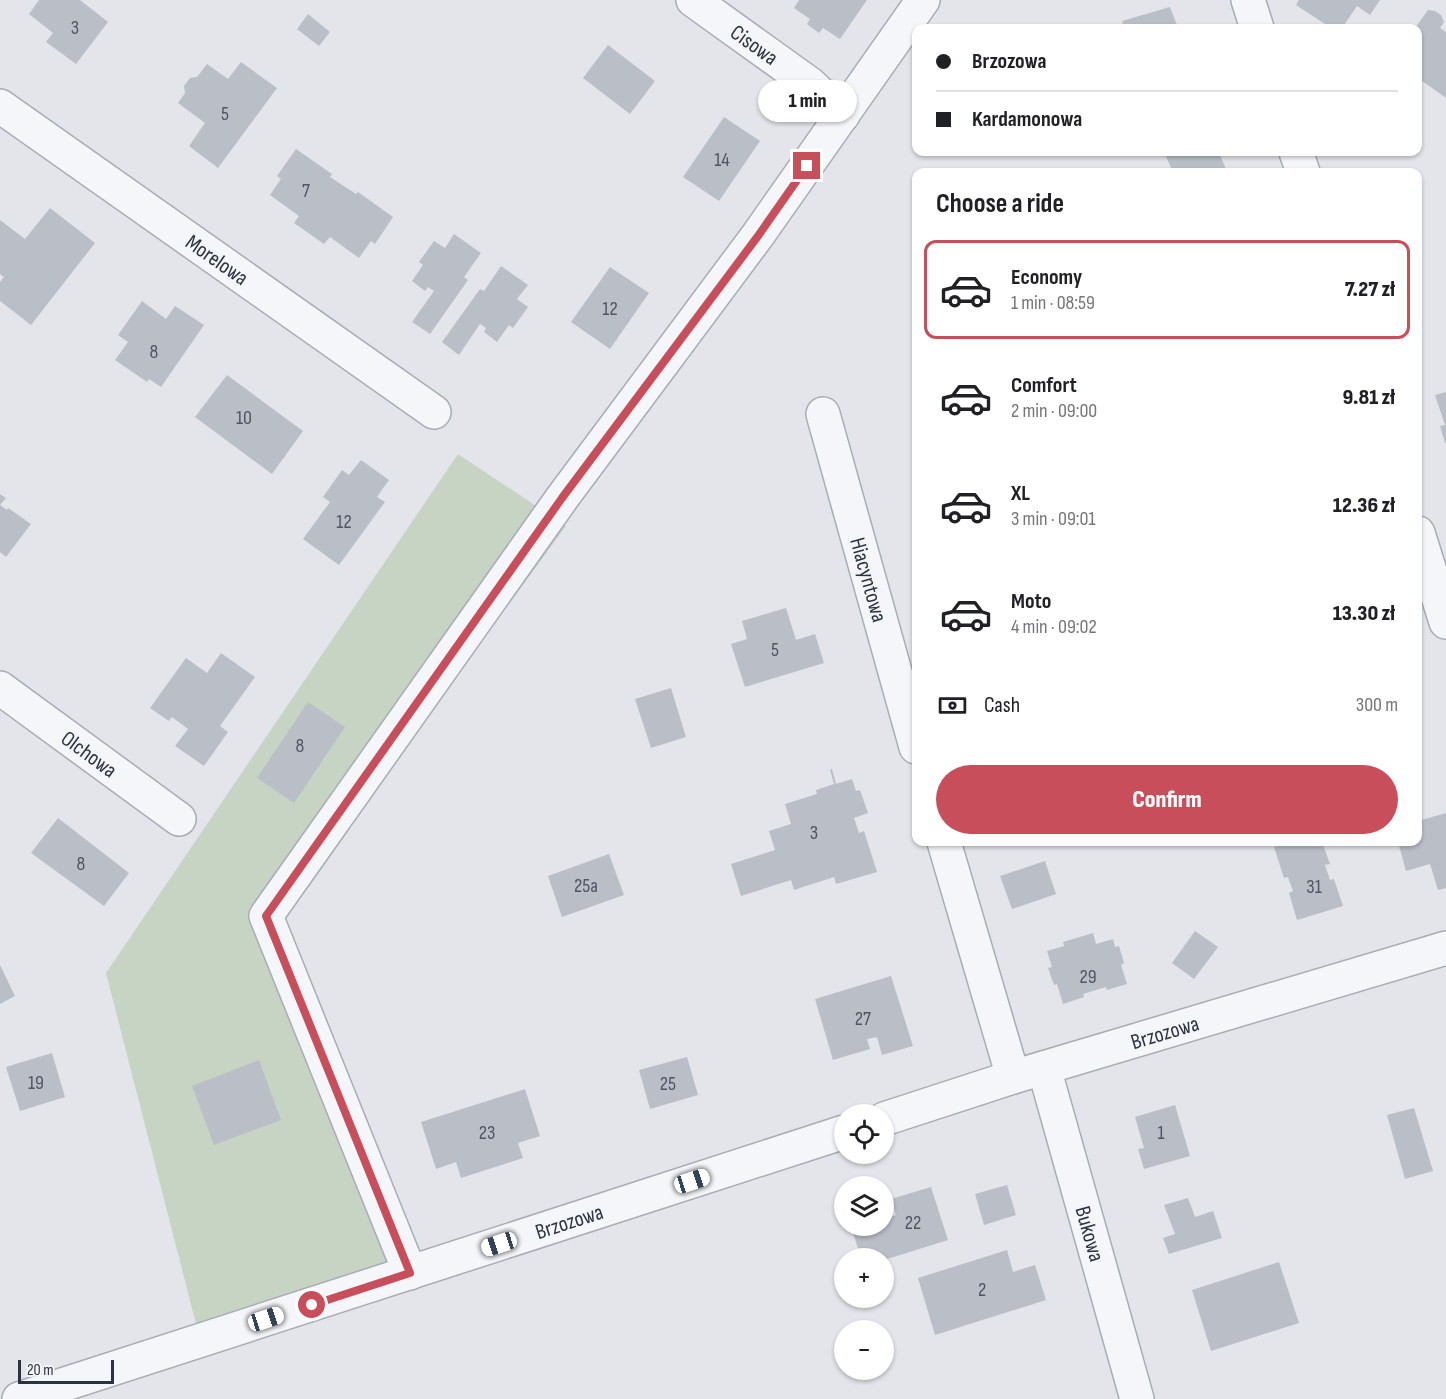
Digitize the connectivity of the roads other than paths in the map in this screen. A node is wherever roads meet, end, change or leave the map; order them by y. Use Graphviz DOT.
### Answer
graph roads {
  1 [pos="693,0"];
  2 [pos="923,0"];
  3 [pos="1248,0"];
  4 [pos="1256,24"];
  5 [pos="0,106"];
  6 [pos="843,115"];
  7 [pos="434,412"];
  8 [pos="823,414"];
  9 [pos="1422,546"];
  10 [pos="1446,622"];
  11 [pos="0,688"];
  12 [pos="912,733"];
  13 [pos="179,819"];
  14 [pos="945,846"];
  15 [pos="1446,948"];
  16 [pos="1044,1068"];
  17 [pos="1013,1077"];
  18 [pos="894,1116"];
  19 [pos="834,1135"];
  20 [pos="410,1273"];
  21 [pos="19,1399"];
  22 [pos="1137,1399"];
  1 -- 6 [label="street, Cisowa"];
  2 -- 6 [label="street"];
  3 -- 4 [label="street"];
  5 -- 7 [label="street, Morelowa"];
  6 -- 20 [label="street"];
  8 -- 12 [label="street, Hiacyntowa"];
  9 -- 10 [label="street"];
  11 -- 13 [label="street, Olchowa"];
  14 -- 17 [label="street"];
  15 -- 16 [label="street, Brzozowa"];
  16 -- 17 [label="street, Brzozowa"];
  16 -- 22 [label="street, Bukowa"];
  17 -- 18 [label="street, Brzozowa"];
  19 -- 20 [label="street, Brzozowa"];
  20 -- 21 [label="street, Brzozowa"];
}
